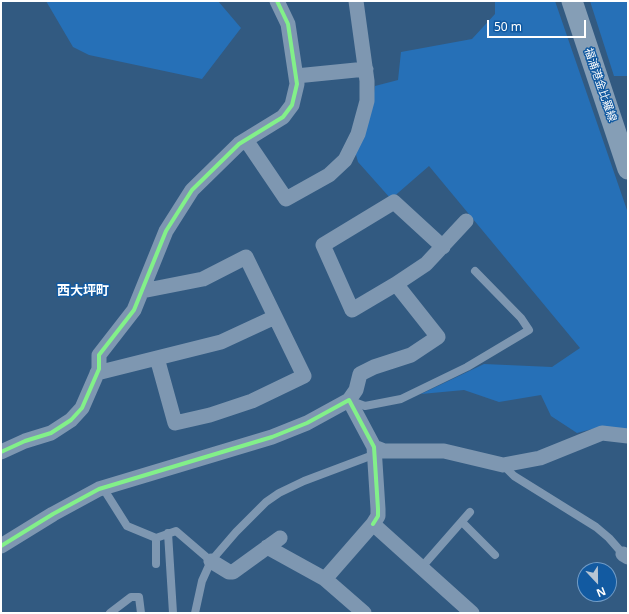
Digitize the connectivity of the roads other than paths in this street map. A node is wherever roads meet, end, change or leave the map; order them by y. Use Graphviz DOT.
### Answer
graph roads {
  1 [pos="277,1"];
  2 [pos="356,1"];
  3 [pos="572,1"];
  4 [pos="366,69"];
  5 [pos="296,76"];
  6 [pos="246,140"];
  7 [pos="628,169"];
  8 [pos="466,221"];
  9 [pos="443,246"];
  10 [pos="475,271"];
  11 [pos="396,284"];
  12 [pos="142,291"];
  13 [pos="275,317"];
  14 [pos="157,358"];
  15 [pos="97,373"];
  16 [pos="349,400"];
  17 [pos="628,436"];
  18 [pos="374,451"];
  19 [pos="1,452"];
  20 [pos="502,465"];
  21 [pos="104,488"];
  22 [pos="470,512"];
  23 [pos="462,522"];
  24 [pos="373,524"];
  25 [pos="168,533"];
  26 [pos="156,538"];
  27 [pos="280,538"];
  28 [pos="1,546"];
  29 [pos="267,547"];
  30 [pos="495,555"];
  31 [pos="625,555"];
  32 [pos="211,561"];
  33 [pos="156,564"];
  34 [pos="421,568"];
  35 [pos="325,579"];
  36 [pos="110,613"];
  37 [pos="141,613"];
  38 [pos="173,613"];
  39 [pos="195,613"];
  40 [pos="364,613"];
  41 [pos="472,613"];
  1 -- 5 [label="street"];
  2 -- 4 [label="street"];
  3 -- 7 [label="main road, 福浦港金比羅線"];
  4 -- 5 [label="street"];
  4 -- 6 [label="street"];
  5 -- 6 [label="street"];
  6 -- 12 [label="street"];
  8 -- 9 [label="street"];
  9 -- 11 [label="street"];
  9 -- 11 [label="street"];
  10 -- 16 [label="lane"];
  11 -- 16 [label="street"];
  12 -- 13 [label="street"];
  12 -- 15 [label="street"];
  13 -- 14 [label="street"];
  13 -- 14 [label="street"];
  14 -- 15 [label="street"];
  15 -- 19 [label="street"];
  16 -- 18 [label="street"];
  16 -- 21 [label="street"];
  17 -- 20 [label="street"];
  18 -- 20 [label="street"];
  18 -- 24 [label="street"];
  18 -- 32 [label="lane"];
  20 -- 31 [label="lane"];
  21 -- 26 [label="lane"];
  21 -- 28 [label="street"];
  22 -- 23 [label="lane"];
  23 -- 30 [label="lane"];
  23 -- 34 [label="lane"];
  24 -- 34 [label="street"];
  24 -- 35 [label="street"];
  25 -- 26 [label="lane"];
  25 -- 32 [label="lane"];
  25 -- 38 [label="lane"];
  26 -- 33 [label="lane"];
  27 -- 29 [label="street"];
  29 -- 32 [label="street"];
  29 -- 35 [label="street"];
  32 -- 39 [label="lane"];
  34 -- 41 [label="street"];
  35 -- 40 [label="street"];
  36 -- 37 [label="lane"];
}
